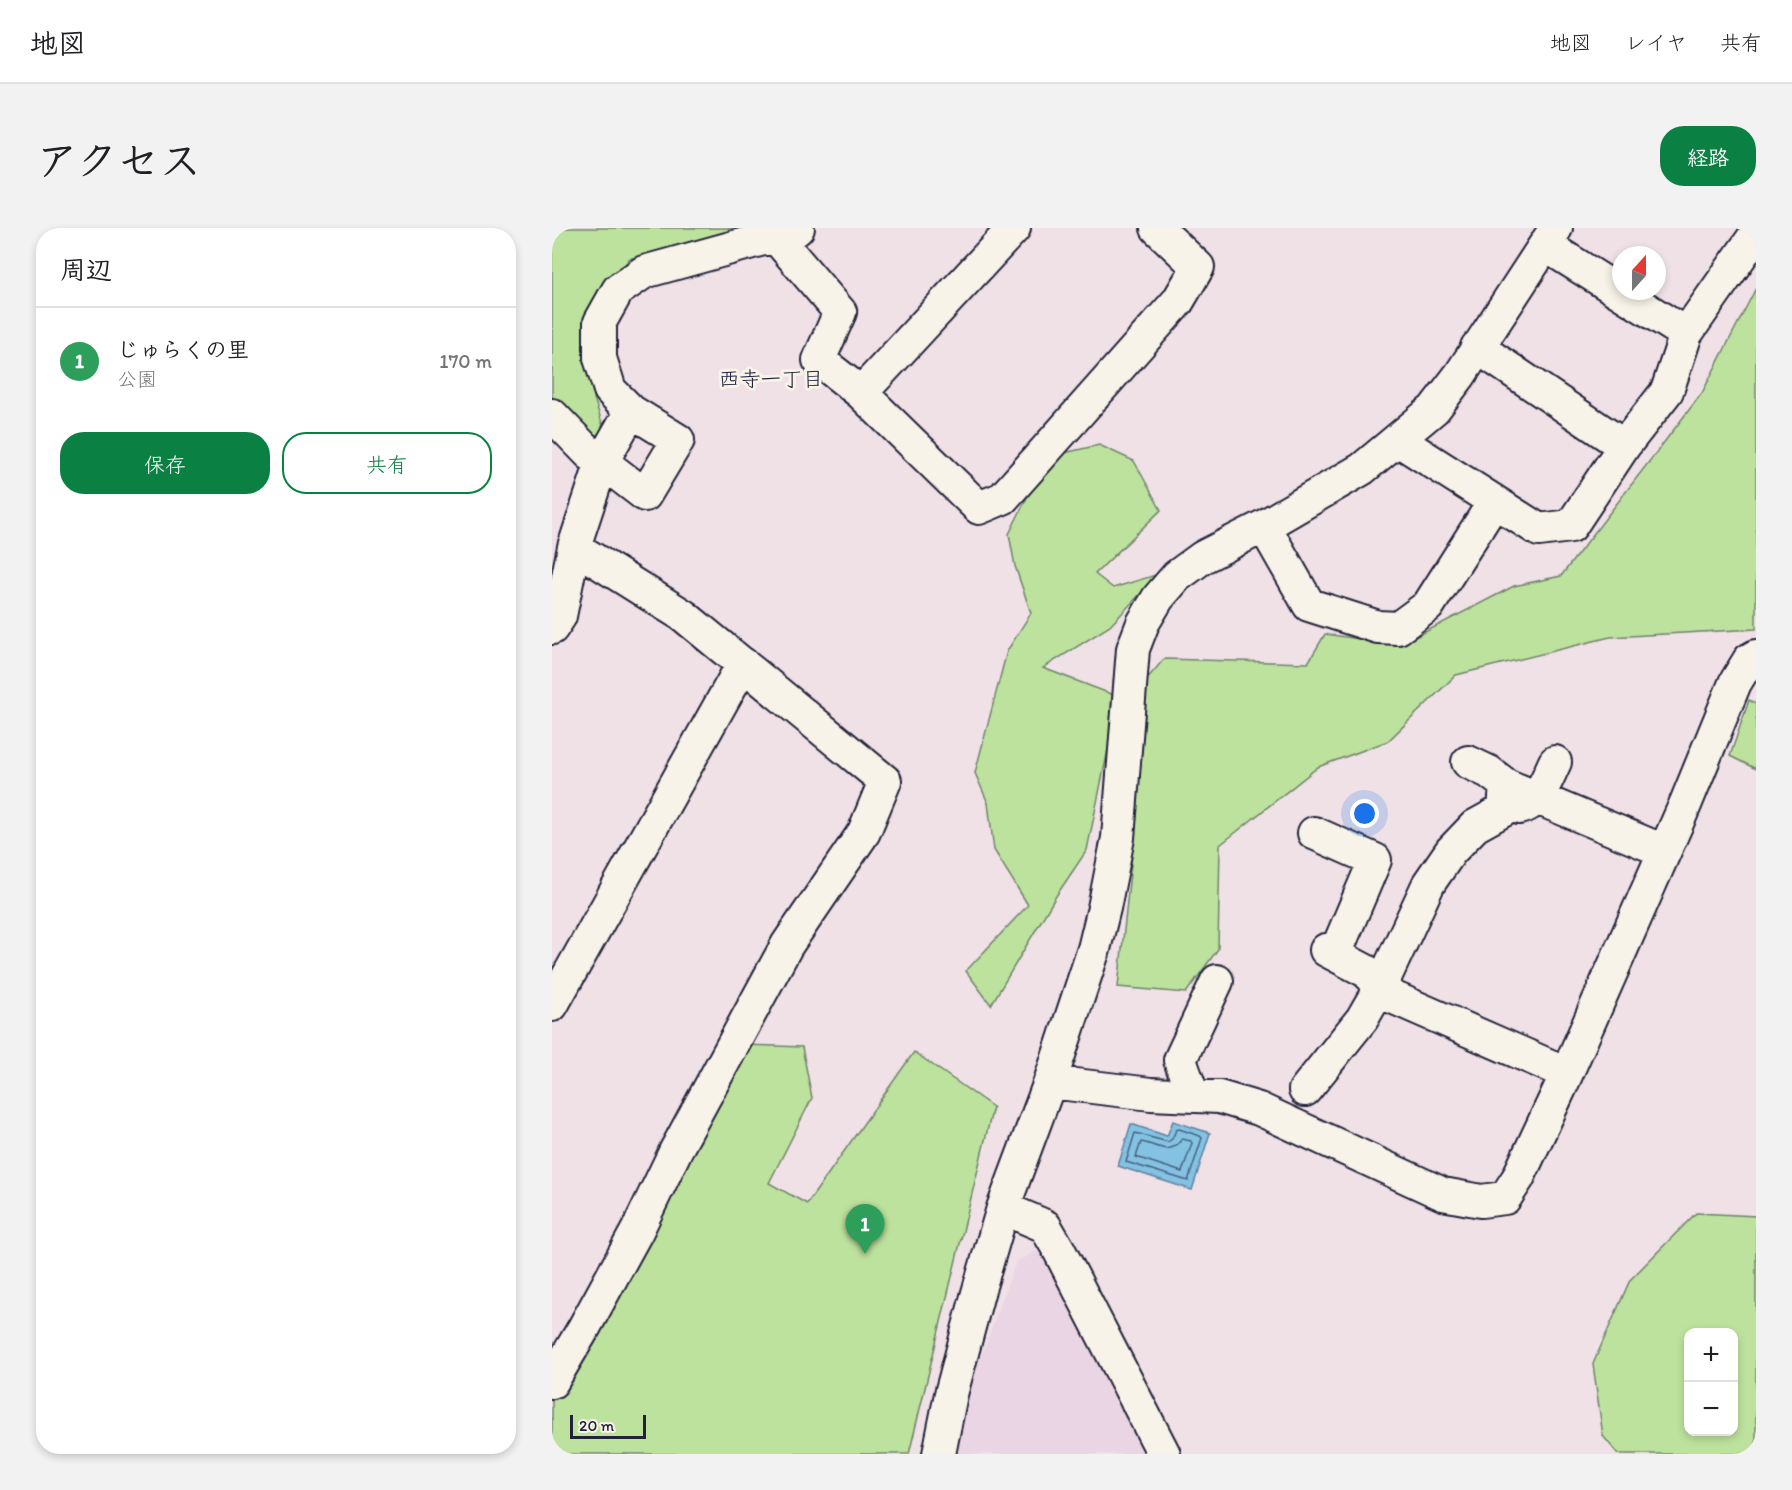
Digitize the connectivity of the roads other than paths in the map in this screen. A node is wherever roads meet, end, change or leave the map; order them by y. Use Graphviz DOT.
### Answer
graph roads {
  1 [pos="1014,228"];
  2 [pos="1157,228"];
  3 [pos="1750,228"];
  4 [pos="787,232"];
  5 [pos="1756,233"];
  6 [pos="1550,236"];
  7 [pos="1686,334"];
  8 [pos="1477,347"];
  9 [pos="861,393"];
  10 [pos="631,411"];
  11 [pos="552,415"];
  12 [pos="1398,440"];
  13 [pos="1624,446"];
  14 [pos="602,462"];
  15 [pos="1494,502"];
  16 [pos="1264,526"];
  17 [pos="574,548"];
  18 [pos="552,628"];
  19 [pos="1756,656"];
  20 [pos="743,664"];
  21 [pos="1468,762"];
  22 [pos="1555,762"];
  23 [pos="1505,797"];
  24 [pos="1536,798"];
  25 [pos="1314,833"];
  26 [pos="1664,851"];
  27 [pos="1217,981"];
  28 [pos="1380,986"];
  29 [pos="552,1005"];
  30 [pos="1566,1073"];
  31 [pos="1050,1082"];
  32 [pos="1305,1090"];
  33 [pos="1193,1096"];
  34 [pos="1003,1208"];
  35 [pos="552,1382"];
  36 [pos="939,1454"];
  37 [pos="1164,1454"];
  1 -- 9 [label="street"];
  2 -- 9 [label="street"];
  3 -- 5 [label="street"];
  4 -- 9 [label="street"];
  4 -- 10 [label="street"];
  5 -- 7 [label="street"];
  6 -- 7 [label="street"];
  6 -- 8 [label="street"];
  7 -- 13 [label="street"];
  8 -- 12 [label="street"];
  8 -- 13 [label="street"];
  10 -- 14 [label="street"];
  10 -- 14 [label="street"];
  11 -- 14 [label="street"];
  12 -- 15 [label="street"];
  12 -- 16 [label="street"];
  13 -- 15 [label="street"];
  14 -- 17 [label="street"];
  15 -- 16 [label="street"];
  16 -- 31 [label="street"];
  17 -- 18 [label="street"];
  17 -- 20 [label="street"];
  19 -- 26 [label="street"];
  20 -- 29 [label="street"];
  20 -- 35 [label="street"];
  21 -- 23 [label="street"];
  22 -- 24 [label="street"];
  23 -- 24 [label="street"];
  23 -- 28 [label="street"];
  24 -- 26 [label="street"];
  25 -- 28 [label="street"];
  26 -- 30 [label="street"];
  27 -- 33 [label="street"];
  28 -- 30 [label="street"];
  28 -- 32 [label="street"];
  30 -- 33 [label="street"];
  31 -- 33 [label="street"];
  31 -- 34 [label="street"];
  34 -- 36 [label="street"];
  34 -- 37 [label="street"];
}
